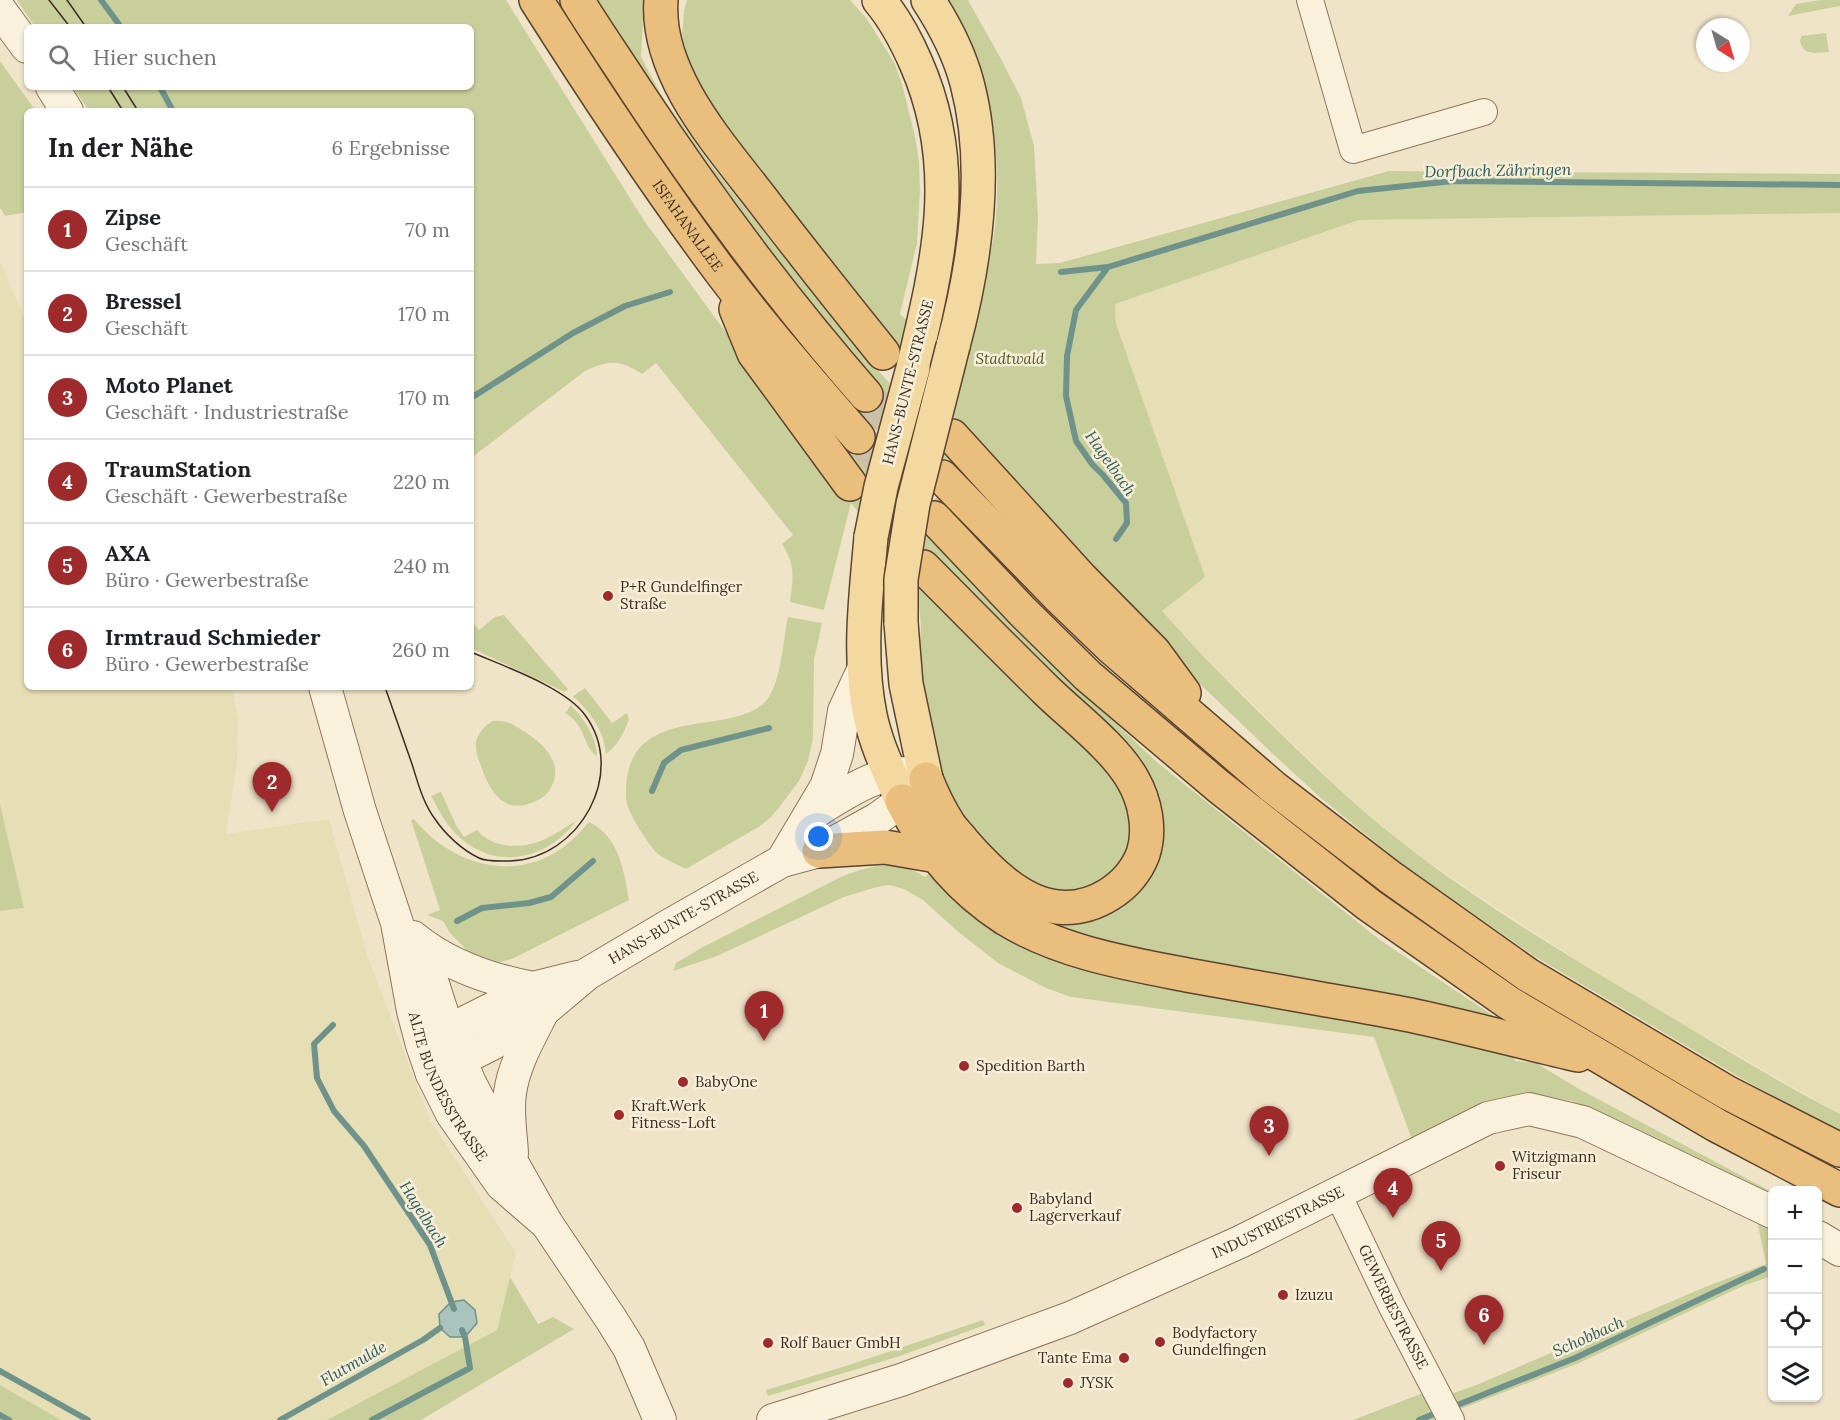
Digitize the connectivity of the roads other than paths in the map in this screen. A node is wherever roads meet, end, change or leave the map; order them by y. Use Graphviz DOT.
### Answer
graph roads {
  1 [pos="536,0"];
  2 [pos="577,0"];
  3 [pos="661,0"];
  4 [pos="879,0"];
  5 [pos="928,0"];
  6 [pos="1310,0"];
  7 [pos="0,10"];
  8 [pos="24,43"];
  9 [pos="54,90"];
  10 [pos="65,108"];
  11 [pos="1484,112"];
  12 [pos="722,273"];
  13 [pos="883,353"];
  14 [pos="866,395"];
  15 [pos="858,436"];
  16 [pos="952,436"];
  17 [pos="942,477"];
  18 [pos="850,484"];
  19 [pos="934,518"];
  20 [pos="923,567"];
  21 [pos="864,668"];
  22 [pos="327,690"];
  23 [pos="1221,743"];
  24 [pos="924,776"];
  25 [pos="896,788"];
  26 [pos="805,819"];
  27 [pos="819,851"];
  28 [pos="937,856"];
  29 [pos="782,861"];
  30 [pos="408,933"];
  31 [pos="538,999"];
  32 [pos="435,1038"];
  33 [pos="1607,1062"];
  34 [pos="446,1067"];
  35 [pos="1840,1150"];
  36 [pos="514,1166"];
  37 [pos="1840,1190"];
  38 [pos="1336,1192"];
  39 [pos="1768,1210"];
  40 [pos="547,1224"];
  41 [pos="1822,1239"];
  42 [pos="1840,1250"];
  43 [pos="660,1420"];
  44 [pos="773,1420"];
  45 [pos="1451,1420"];
  1 -- 12 [label="highway, ISFAHANALLEE"];
  2 -- 14 [label="highway"];
  3 -- 13 [label="highway"];
  4 -- 21 [label="main road, HANS-BUNTE-STRASSE, bridge"];
  5 -- 24 [label="main road, bridge"];
  6 -- 11 [label="street"];
  7 -- 8 [label="street"];
  9 -- 10 [label="street"];
  12 -- 15 [label="highway, ISFAHANALLEE"];
  12 -- 18 [label="highway"];
  16 -- 23 [label="highway"];
  17 -- 23 [label="highway"];
  19 -- 33 [label="highway"];
  20 -- 24 [label="highway"];
  21 -- 25 [label="main road, HANS-BUNTE-STRASSE"];
  21 -- 26 [label="street"];
  22 -- 30 [label="street, ALTE BUNDESSTRASSE"];
  23 -- 35 [label="highway"];
  24 -- 25 [label="street, HANS-BUNTE-STRASSE"];
  25 -- 26 [label="street, HANS-BUNTE-STRASSE"];
  25 -- 27 [label="street, HANS-BUNTE-STRASSE"];
  25 -- 28 [label="highway"];
  26 -- 29 [label="street, HANS-BUNTE-STRASSE"];
  27 -- 28 [label="highway"];
  27 -- 29 [label="street, HANS-BUNTE-STRASSE"];
  28 -- 33 [label="highway"];
  29 -- 31 [label="street, HANS-BUNTE-STRASSE"];
  30 -- 31 [label="street"];
  30 -- 32 [label="street, ALTE BUNDESSTRASSE"];
  31 -- 32 [label="street, HANS-BUNTE-STRASSE"];
  31 -- 34 [label="street, HANS-BUNTE-STRASSE"];
  31 -- 36 [label="street"];
  32 -- 34 [label="street, ALTE BUNDESSTRASSE"];
  33 -- 37 [label="highway"];
  34 -- 36 [label="street, ALTE BUNDESSTRASSE"];
  34 -- 40 [label="street, ALTE BUNDESSTRASSE"];
  36 -- 40 [label="street, ALTE BUNDESSTRASSE"];
  38 -- 39 [label="street, INDUSTRIESTRASSE"];
  38 -- 44 [label="street, INDUSTRIESTRASSE"];
  38 -- 45 [label="street, GEWERBESTRASSE"];
  40 -- 43 [label="street, ALTE BUNDESSTRASSE"];
  41 -- 42 [label="street"];
}
